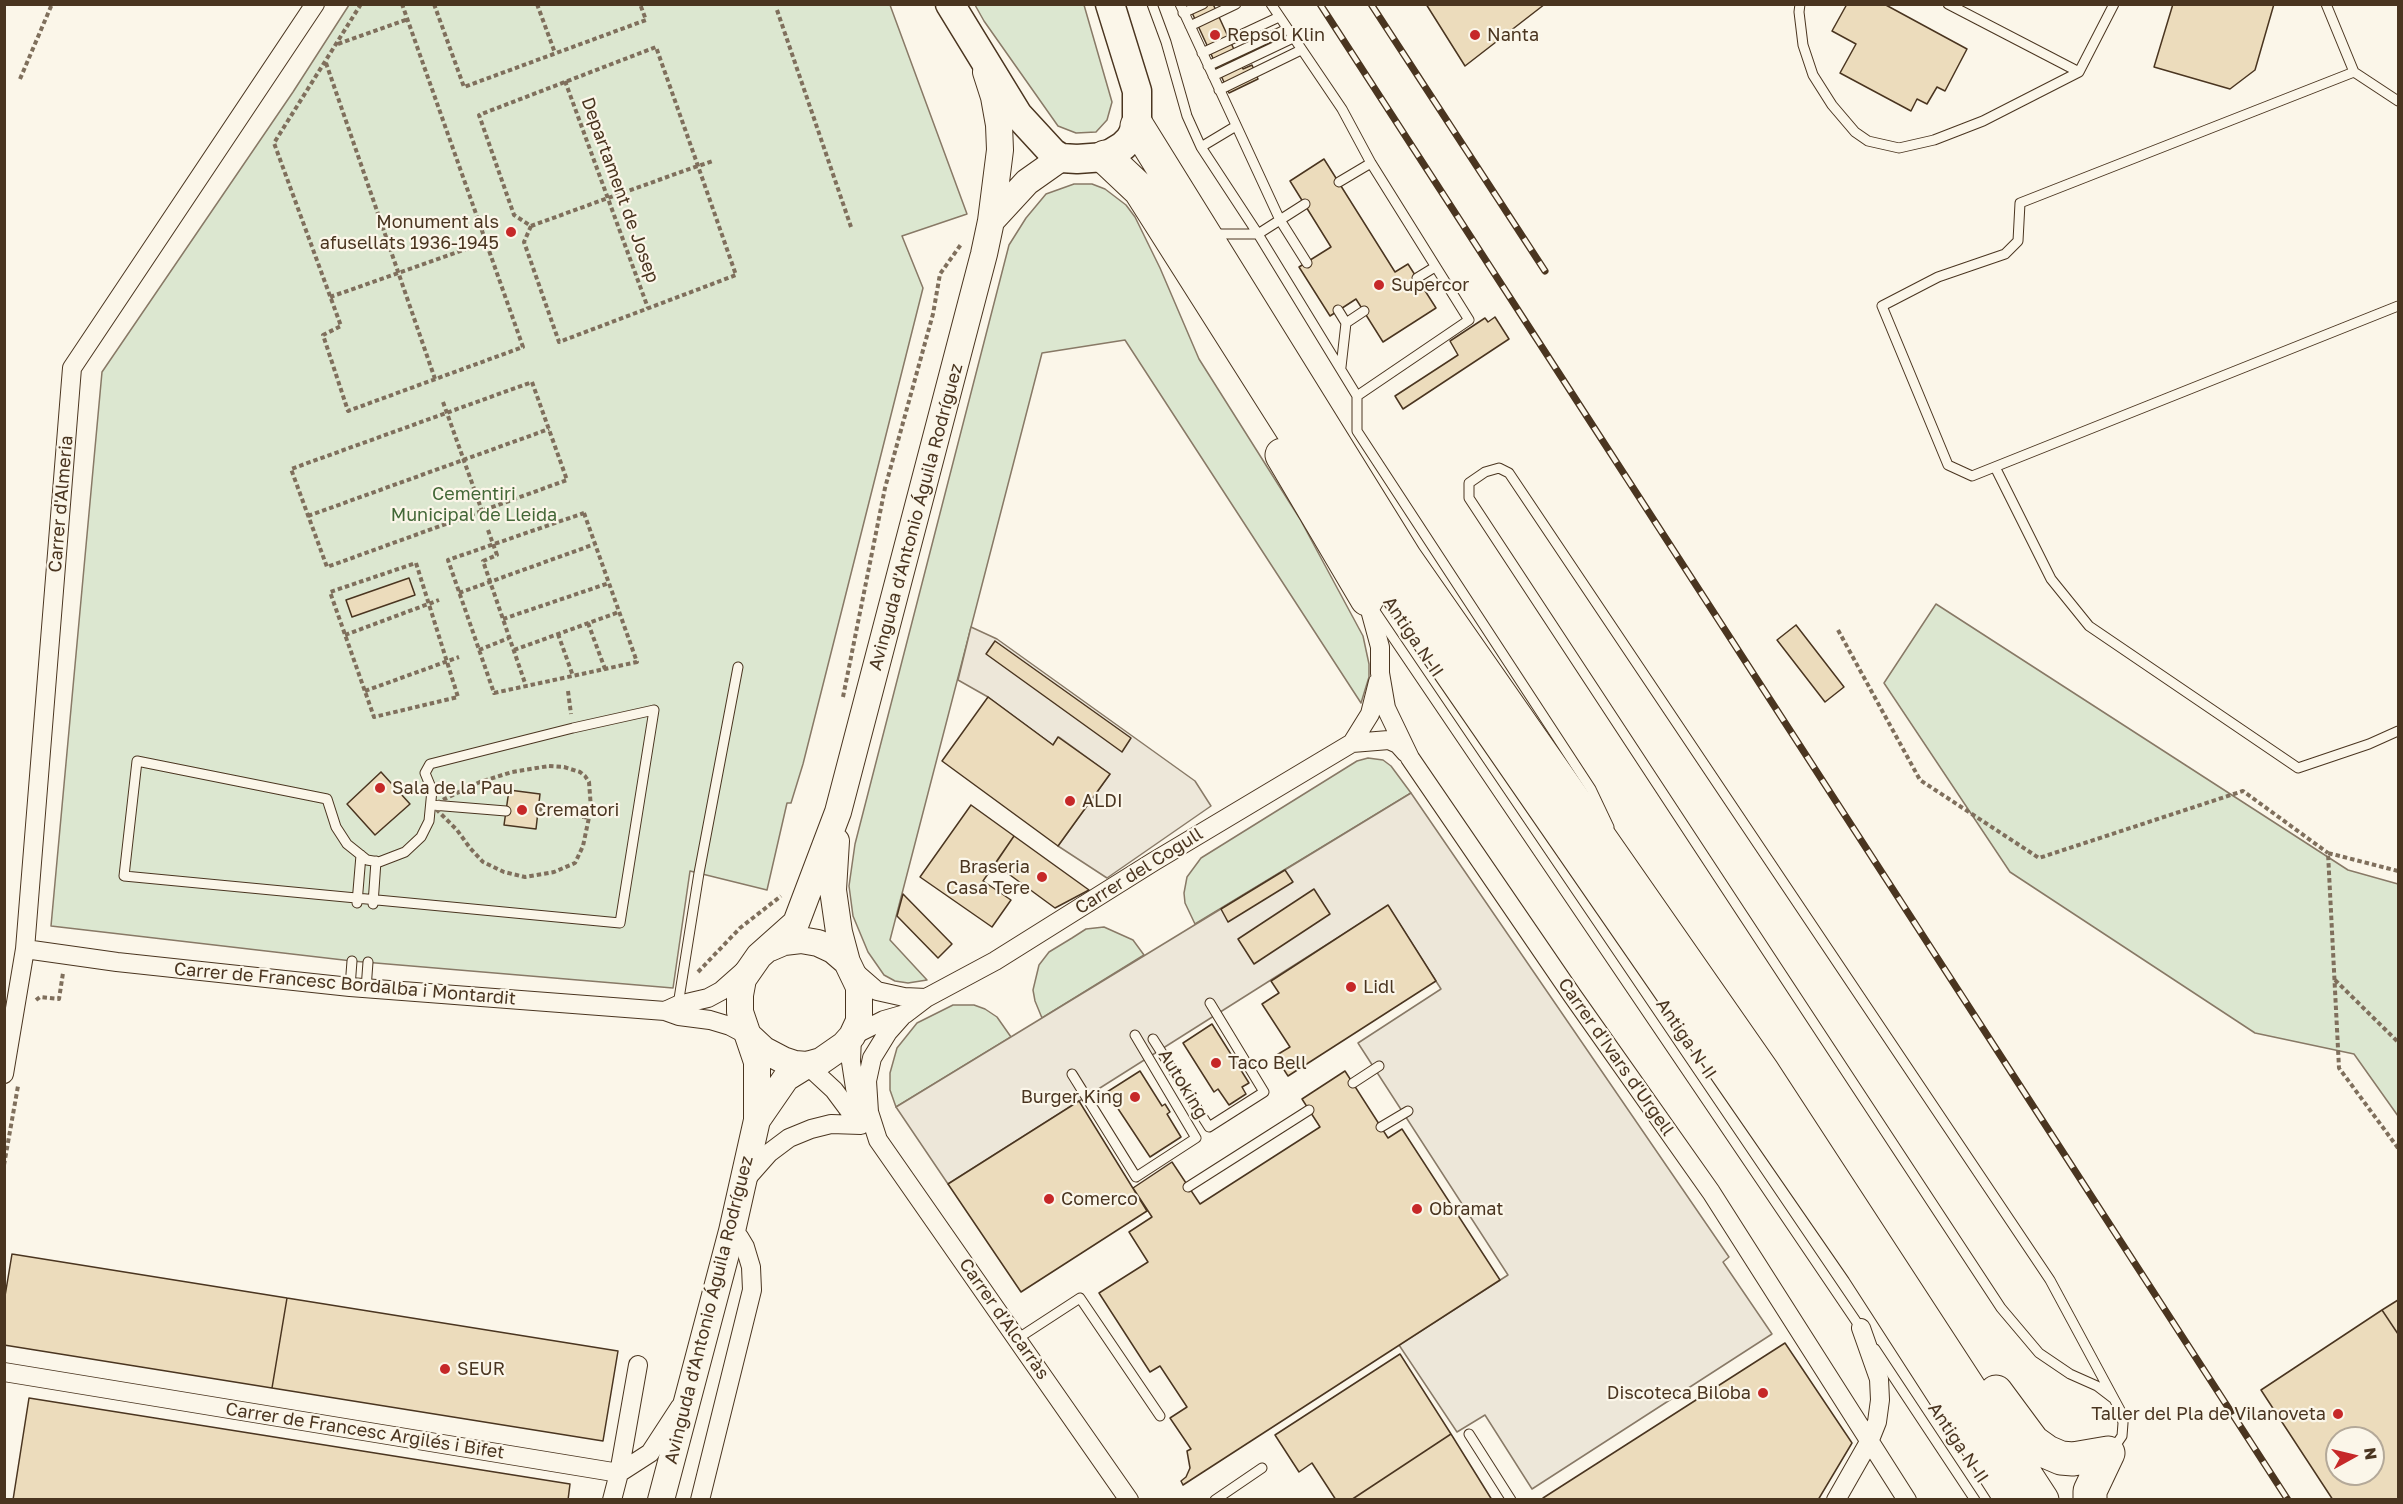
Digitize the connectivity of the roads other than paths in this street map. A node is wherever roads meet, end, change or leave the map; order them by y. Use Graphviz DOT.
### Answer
graph roads {
  1 [pos="315,4"];
  2 [pos="950,4"];
  3 [pos="1152,4"];
  4 [pos="1203,4"];
  5 [pos="1236,4"];
  6 [pos="1271,4"];
  7 [pos="1800,4"];
  8 [pos="1948,4"];
  9 [pos="2114,4"];
  10 [pos="2326,4"];
  11 [pos="1111,5"];
  12 [pos="1182,9"];
  13 [pos="1279,17"];
  14 [pos="1190,26"];
  15 [pos="1287,29"];
  16 [pos="1293,38"];
  17 [pos="1301,50"];
  18 [pos="1202,53"];
  19 [pos="981,57"];
  20 [pos="1208,66"];
  21 [pos="2079,72"];
  22 [pos="2354,72"];
  23 [pos="1213,76"];
  24 [pos="1220,90"];
  25 [pos="2398,101"];
  26 [pos="1137,126"];
  27 [pos="1236,126"];
  28 [pos="1201,147"];
  29 [pos="1105,157"];
  30 [pos="1061,158"];
  31 [pos="1371,163"];
  32 [pos="1339,182"];
  33 [pos="1305,204"];
  34 [pos="1280,220"];
  35 [pos="991,221"];
  36 [pos="1203,233"];
  37 [pos="1166,234"];
  38 [pos="1258,234"];
  39 [pos="1307,262"];
  40 [pos="1435,267"];
  41 [pos="1417,279"];
  42 [pos="2398,306"];
  43 [pos="1338,310"];
  44 [pos="1364,311"];
  45 [pos="1346,323"];
  46 [pos="1341,367"];
  47 [pos="1357,396"];
  48 [pos="1995,467"];
  49 [pos="1367,599"];
  50 [pos="738,667"];
  51 [pos="1380,673"];
  52 [pos="2398,731"];
  53 [pos="1352,743"];
  54 [pos="1410,758"];
  55 [pos="432,805"];
  56 [pos="506,811"];
  57 [pos="838,812"];
  58 [pos="361,855"];
  59 [pos="376,861"];
  60 [pos="1627,877"];
  61 [pos="357,900"];
  62 [pos="373,902"];
  63 [pos="26,949"];
  64 [pos="760,957"];
  65 [pos="352,961"];
  66 [pos="368,962"];
  67 [pos="849,966"];
  68 [pos="358,988"];
  69 [pos="926,999"];
  70 [pos="1210,1003"];
  71 [pos="671,1008"];
  72 [pos="905,1014"];
  73 [pos="1135,1035"];
  74 [pos="749,1036"];
  75 [pos="852,1036"];
  76 [pos="1153,1039"];
  77 [pos="807,1065"];
  78 [pos="1380,1066"];
  79 [pos="1072,1074"];
  80 [pos="12,1075"];
  81 [pos="1353,1083"];
  82 [pos="1309,1110"];
  83 [pos="1408,1111"];
  84 [pos="757,1120"];
  85 [pos="1381,1127"];
  86 [pos="870,1130"];
  87 [pos="742,1183"];
  88 [pos="1188,1186"];
  89 [pos="732,1231"];
  90 [pos="1862,1329"];
  91 [pos="1931,1329"];
  92 [pos="1017,1339"];
  93 [pos="638,1365"];
  94 [pos="4,1372"];
  95 [pos="689,1393"];
  96 [pos="2114,1399"];
  97 [pos="1160,1416"];
  98 [pos="1469,1434"];
  99 [pos="1869,1442"];
  100 [pos="2108,1453"];
  101 [pos="1262,1468"];
  102 [pos="619,1473"];
  103 [pos="612,1500"];
  104 [pos="661,1500"];
  105 [pos="700,1500"];
  106 [pos="1129,1500"];
  107 [pos="1215,1500"];
  108 [pos="1511,1500"];
  109 [pos="1836,1500"];
  110 [pos="1907,1500"];
  111 [pos="1975,1500"];
  112 [pos="2012,1500"];
  113 [pos="2042,1500"];
  114 [pos="2090,1500"];
  1 -- 63 [label="street, Carrer d'Almeria"];
  2 -- 19 [label="main road"];
  3 -- 28 [label="lane"];
  4 -- 12 [label="lane"];
  5 -- 14 [label="lane"];
  6 -- 13 [label="lane"];
  7 -- 21 [label="lane"];
  8 -- 21 [label="lane"];
  9 -- 21 [label="lane"];
  10 -- 22 [label="lane"];
  11 -- 26 [label="main road"];
  12 -- 14 [label="lane"];
  13 -- 15 [label="lane"];
  13 -- 18 [label="lane"];
  14 -- 18 [label="lane"];
  15 -- 16 [label="lane"];
  15 -- 20 [label="lane"];
  16 -- 17 [label="lane"];
  16 -- 23 [label="lane"];
  17 -- 24 [label="lane"];
  17 -- 31 [label="lane"];
  18 -- 20 [label="lane"];
  19 -- 30 [label="main road"];
  19 -- 35 [label="street, Avinguda d'Antonio Águila Rodríguez"];
  20 -- 23 [label="lane"];
  22 -- 25 [label="lane"];
  22 -- 48 [label="lane"];
  23 -- 24 [label="lane"];
  24 -- 27 [label="lane"];
  26 -- 29 [label="main road"];
  26 -- 36 [label="highway"];
  27 -- 28 [label="lane"];
  27 -- 34 [label="lane"];
  28 -- 38 [label="lane"];
  29 -- 30 [label="main road"];
  29 -- 37 [label="highway"];
  30 -- 35 [label="street"];
  31 -- 32 [label="lane"];
  31 -- 40 [label="lane"];
  33 -- 34 [label="lane"];
  34 -- 38 [label="lane"];
  34 -- 39 [label="lane"];
  35 -- 57 [label="street, Avinguda d'Antonio Águila Rodríguez"];
  36 -- 38 [label="lane"];
  36 -- 60 [label="highway"];
  37 -- 49 [label="highway"];
  37 -- 112 [label="highway"];
  38 -- 46 [label="lane"];
  40 -- 41 [label="lane"];
  40 -- 47 [label="lane"];
  42 -- 48 [label="lane"];
  43 -- 45 [label="lane"];
  44 -- 45 [label="lane"];
  45 -- 46 [label="lane"];
  46 -- 47 [label="lane"];
  47 -- 60 [label="lane"];
  48 -- 52 [label="lane"];
  49 -- 51 [label="street, Carrer d'Ivars d'Urgell"];
  49 -- 90 [label="lane, Antiga N-II"];
  50 -- 71 [label="lane"];
  51 -- 53 [label="street"];
  51 -- 54 [label="street, Carrer d'Ivars d'Urgell"];
  53 -- 54 [label="street"];
  53 -- 69 [label="street, Carrer del Cogull"];
  54 -- 99 [label="street, Carrer d'Ivars d'Urgell"];
  55 -- 56 [label="lane"];
  55 -- 59 [label="lane"];
  55 -- 62 [label="lane"];
  57 -- 64 [label="street, Avinguda d'Antonio Águila Rodríguez"];
  57 -- 67 [label="street, Avinguda d'Antonio Águila Rodríguez"];
  58 -- 59 [label="lane"];
  58 -- 61 [label="lane"];
  58 -- 61 [label="lane"];
  59 -- 62 [label="lane"];
  60 -- 91 [label="highway"];
  61 -- 62 [label="lane"];
  63 -- 68 [label="street, Carrer de Francesc Bordalba i Montardit"];
  63 -- 80 [label="street, Carrer d'Almeria"];
  64 -- 67 [label="street"];
  64 -- 71 [label="street, Carrer de Francesc Bordalba i Montardit"];
  64 -- 74 [label="street, Avinguda d'Antonio Águila Rodríguez"];
  65 -- 68 [label="lane"];
  66 -- 68 [label="lane"];
  67 -- 69 [label="street"];
  67 -- 75 [label="street, Avinguda d'Antonio Águila Rodríguez"];
  68 -- 71 [label="street, Carrer de Francesc Bordalba i Montardit"];
  69 -- 72 [label="street, Carrer del Cogull"];
  70 -- 76 [label="lane"];
  71 -- 74 [label="street, Carrer de Francesc Bordalba i Montardit"];
  72 -- 75 [label="street, Carrer del Cogull"];
  72 -- 86 [label="street, Carrer d'Alcarràs"];
  73 -- 79 [label="lane, Autoking"];
  74 -- 77 [label="street"];
  74 -- 84 [label="street, Avinguda d'Antonio Águila Rodríguez"];
  75 -- 77 [label="street, Avinguda d'Antonio Águila Rodríguez"];
  75 -- 86 [label="street, Carrer d'Alcarràs"];
  77 -- 84 [label="street, Avinguda d'Antonio Águila Rodríguez"];
  77 -- 86 [label="street, Carrer d'Alcarràs"];
  78 -- 81 [label="lane"];
  82 -- 88 [label="lane"];
  83 -- 85 [label="lane"];
  84 -- 87 [label="street, Avinguda d'Antonio Águila Rodríguez"];
  86 -- 87 [label="street"];
  86 -- 92 [label="street, Carrer d'Alcarràs"];
  87 -- 89 [label="street, Avinguda d'Antonio Águila Rodríguez"];
  89 -- 95 [label="street, Avinguda d'Antonio Águila Rodríguez"];
  89 -- 105 [label="street"];
  90 -- 99 [label="street"];
  90 -- 111 [label="lane, Antiga N-II"];
  91 -- 100 [label="highway"];
  91 -- 113 [label="highway"];
  92 -- 97 [label="lane"];
  92 -- 106 [label="street, Carrer d'Alcarràs"];
  93 -- 102 [label="street"];
  94 -- 102 [label="street, Carrer de Francesc Argilés i Bifet"];
  95 -- 102 [label="street"];
  95 -- 104 [label="street, Avinguda d'Antonio Águila Rodríguez"];
  96 -- 96 [label="lane"];
  96 -- 100 [label="lane"];
  98 -- 108 [label="lane"];
  99 -- 109 [label="street"];
  99 -- 110 [label="street, Carrer d'Ivars d'Urgell"];
  100 -- 114 [label="highway"];
  101 -- 107 [label="lane"];
  102 -- 103 [label="street"];
}
